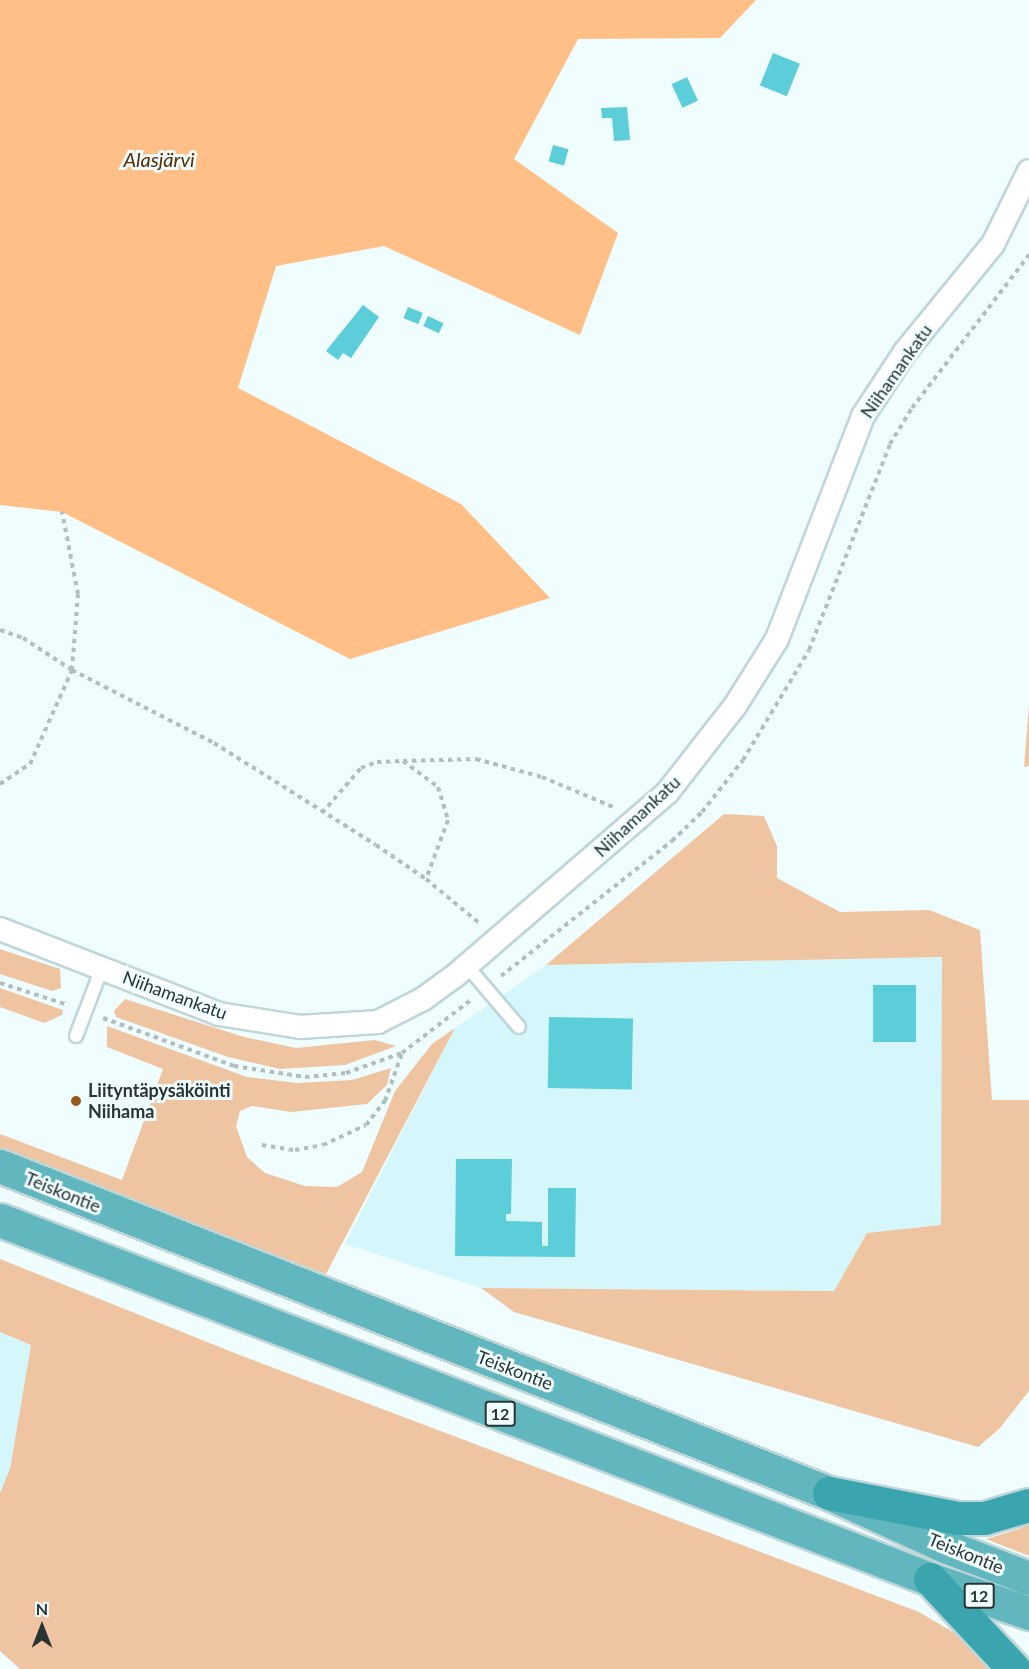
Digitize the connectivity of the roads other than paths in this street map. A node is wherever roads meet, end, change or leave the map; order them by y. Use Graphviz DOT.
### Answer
graph roads {
  1 [pos="1029,171"];
  2 [pos="0,930"];
  3 [pos="466,966"];
  4 [pos="102,968"];
  5 [pos="519,1027"];
  6 [pos="76,1036"];
  7 [pos="0,1166"];
  8 [pos="0,1220"];
  9 [pos="0,1245"];
  10 [pos="71,1249"];
  11 [pos="829,1493"];
  12 [pos="1029,1505"];
  13 [pos="1029,1578"];
  14 [pos="930,1579"];
  15 [pos="1029,1613"];
  16 [pos="1014,1669"];
  1 -- 3 [label="street, Niihamankatu"];
  2 -- 4 [label="street, Niihamankatu"];
  3 -- 4 [label="street, Niihamankatu"];
  3 -- 5 [label="lane"];
  4 -- 6 [label="lane"];
  7 -- 11 [label="highway, Teiskontie / 12"];
  8 -- 10 [label="highway, Teiskontie / 12"];
  9 -- 10 [label="highway"];
  10 -- 14 [label="highway, Teiskontie / 12"];
  11 -- 12 [label="highway"];
  11 -- 13 [label="highway, Teiskontie / 12"];
  14 -- 15 [label="highway, Teiskontie / 12"];
  14 -- 16 [label="highway"];
}
